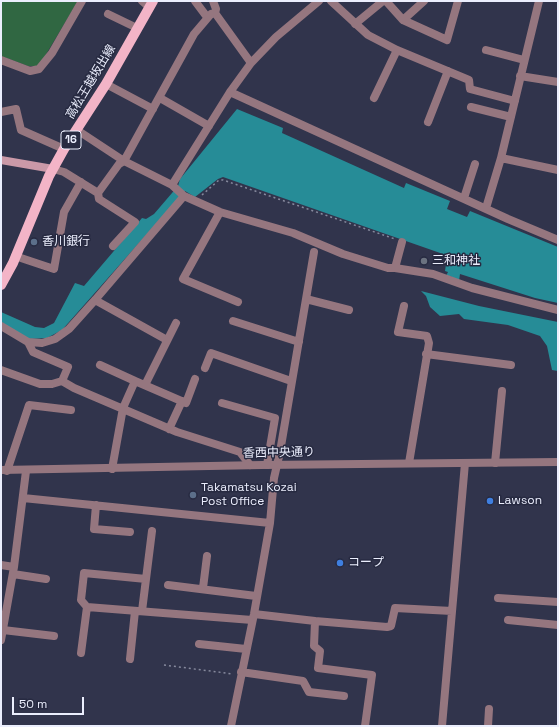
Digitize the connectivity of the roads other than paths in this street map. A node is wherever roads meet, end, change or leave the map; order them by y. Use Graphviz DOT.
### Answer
graph roads {
  1 [pos="82,1"];
  2 [pos="195,1"];
  3 [pos="213,1"];
  4 [pos="319,1"];
  5 [pos="331,1"];
  6 [pos="385,1"];
  7 [pos="424,1"];
  8 [pos="458,1"];
  9 [pos="539,1"];
  10 [pos="151,3"];
  11 [pos="215,13"];
  12 [pos="108,14"];
  13 [pos="208,17"];
  14 [pos="403,20"];
  15 [pos="355,24"];
  16 [pos="137,28"];
  17 [pos="397,50"];
  18 [pos="486,50"];
  19 [pos="1,60"];
  20 [pos="524,60"];
  21 [pos="251,63"];
  22 [pos="448,71"];
  23 [pos="520,76"];
  24 [pos="558,82"];
  25 [pos="106,84"];
  26 [pos="230,92"];
  27 [pos="160,98"];
  28 [pos="374,98"];
  29 [pos="515,101"];
  30 [pos="471,107"];
  31 [pos="153,109"];
  32 [pos="1,112"];
  33 [pos="511,117"];
  34 [pos="428,122"];
  35 [pos="209,126"];
  36 [pos="77,130"];
  37 [pos="64,149"];
  38 [pos="501,158"];
  39 [pos="1,160"];
  40 [pos="124,161"];
  41 [pos="475,164"];
  42 [pos="53,168"];
  43 [pos="558,170"];
  44 [pos="81,182"];
  45 [pos="173,187"];
  46 [pos="98,193"];
  47 [pos="184,196"];
  48 [pos="464,198"];
  49 [pos="486,208"];
  50 [pos="220,212"];
  51 [pos="558,240"];
  52 [pos="402,242"];
  53 [pos="113,246"];
  54 [pos="314,252"];
  55 [pos="15,256"];
  56 [pos="395,268"];
  57 [pos="1,285"];
  58 [pos="95,300"];
  59 [pos="306,300"];
  60 [pos="238,302"];
  61 [pos="404,306"];
  62 [pos="349,310"];
  63 [pos="558,310"];
  64 [pos="233,321"];
  65 [pos="176,323"];
  66 [pos="1,326"];
  67 [pos="167,340"];
  68 [pos="28,342"];
  69 [pos="299,342"];
  70 [pos="426,354"];
  71 [pos="511,365"];
  72 [pos="100,366"];
  73 [pos="205,368"];
  74 [pos="1,370"];
  75 [pos="195,379"];
  76 [pos="62,381"];
  77 [pos="135,381"];
  78 [pos="291,381"];
  79 [pos="145,385"];
  80 [pos="502,391"];
  81 [pos="182,401"];
  82 [pos="222,403"];
  83 [pos="123,408"];
  84 [pos="71,410"];
  85 [pos="169,429"];
  86 [pos="558,462"];
  87 [pos="409,463"];
  88 [pos="465,463"];
  89 [pos="495,463"];
  90 [pos="250,465"];
  91 [pos="267,465"];
  92 [pos="277,465"];
  93 [pos="112,468"];
  94 [pos="4,470"];
  95 [pos="26,471"];
  96 [pos="23,498"];
  97 [pos="96,505"];
  98 [pos="270,523"];
  99 [pos="152,531"];
  100 [pos="130,532"];
  101 [pos="207,556"];
  102 [pos="1,565"];
  103 [pos="13,571"];
  104 [pos="46,579"];
  105 [pos="146,579"];
  106 [pos="168,585"];
  107 [pos="203,588"];
  108 [pos="256,596"];
  109 [pos="498,598"];
  110 [pos="558,602"];
  111 [pos="87,607"];
  112 [pos="139,611"];
  113 [pos="452,611"];
  114 [pos="253,617"];
  115 [pos="508,620"];
  116 [pos="315,621"];
  117 [pos="3,625"];
  118 [pos="558,625"];
  119 [pos="54,636"];
  120 [pos="1,640"];
  121 [pos="198,644"];
  122 [pos="246,649"];
  123 [pos="81,653"];
  124 [pos="130,658"];
  125 [pos="241,674"];
  126 [pos="344,696"];
  127 [pos="488,709"];
  128 [pos="233,726"];
  129 [pos="365,726"];
  130 [pos="442,726"];
  131 [pos="488,726"];
  1 -- 19 [label="street"];
  2 -- 13 [label="street"];
  3 -- 11 [label="street"];
  4 -- 21 [label="street"];
  5 -- 15 [label="street"];
  6 -- 14 [label="street"];
  6 -- 15 [label="street"];
  7 -- 14 [label="street"];
  8 -- 14 [label="street"];
  9 -- 20 [label="street"];
  10 -- 16 [label="main road, 高松王越坂出線 / 16"];
  11 -- 13 [label="street"];
  11 -- 21 [label="street"];
  12 -- 16 [label="street"];
  13 -- 27 [label="street"];
  15 -- 17 [label="street"];
  16 -- 25 [label="main road, 高松王越坂出線 / 16"];
  17 -- 22 [label="street"];
  17 -- 28 [label="street"];
  18 -- 20 [label="street"];
  20 -- 23 [label="street"];
  21 -- 26 [label="street"];
  22 -- 29 [label="street"];
  22 -- 34 [label="street"];
  23 -- 24 [label="street"];
  23 -- 29 [label="street"];
  25 -- 31 [label="street"];
  25 -- 36 [label="main road, 高松王越坂出線 / 16"];
  26 -- 35 [label="street"];
  26 -- 48 [label="street"];
  27 -- 31 [label="street"];
  27 -- 35 [label="street"];
  29 -- 33 [label="street"];
  30 -- 33 [label="street"];
  31 -- 40 [label="street"];
  32 -- 37 [label="street"];
  33 -- 38 [label="street"];
  35 -- 45 [label="street"];
  36 -- 37 [label="main road, 高松王越坂出線 / 16"];
  36 -- 40 [label="street"];
  37 -- 42 [label="main road, 高松王越坂出線 / 16"];
  38 -- 43 [label="street"];
  38 -- 49 [label="street"];
  39 -- 42 [label="main road"];
  40 -- 45 [label="street"];
  40 -- 46 [label="street"];
  41 -- 48 [label="street"];
  42 -- 44 [label="street"];
  42 -- 55 [label="main road, 高松王越坂出線 / 16"];
  44 -- 46 [label="street"];
  44 -- 55 [label="street"];
  45 -- 47 [label="street"];
  46 -- 53 [label="street"];
  47 -- 50 [label="street"];
  47 -- 58 [label="street"];
  48 -- 49 [label="street"];
  49 -- 51 [label="street"];
  50 -- 56 [label="street"];
  50 -- 60 [label="street"];
  52 -- 56 [label="street"];
  54 -- 59 [label="street"];
  55 -- 57 [label="main road, 高松王越坂出線 / 16"];
  56 -- 63 [label="street"];
  58 -- 67 [label="street"];
  58 -- 68 [label="street"];
  59 -- 62 [label="street"];
  59 -- 69 [label="street"];
  61 -- 70 [label="street"];
  64 -- 69 [label="street"];
  65 -- 67 [label="street"];
  66 -- 68 [label="street"];
  67 -- 79 [label="street"];
  68 -- 76 [label="street"];
  69 -- 78 [label="street"];
  70 -- 71 [label="street"];
  70 -- 87 [label="street"];
  72 -- 77 [label="street"];
  73 -- 78 [label="street"];
  74 -- 76 [label="street"];
  75 -- 81 [label="street"];
  76 -- 83 [label="street"];
  77 -- 79 [label="street"];
  77 -- 83 [label="street"];
  78 -- 92 [label="street"];
  79 -- 81 [label="street"];
  80 -- 89 [label="street"];
  81 -- 85 [label="street"];
  82 -- 91 [label="street"];
  83 -- 85 [label="street"];
  83 -- 93 [label="street"];
  84 -- 94 [label="street"];
  85 -- 90 [label="street"];
  86 -- 89 [label="street, 香西中央通り"];
  87 -- 88 [label="street, 香西中央通り"];
  87 -- 92 [label="street, 香西中央通り"];
  88 -- 89 [label="street, 香西中央通り"];
  88 -- 113 [label="street"];
  90 -- 91 [label="street, 香西中央通り"];
  90 -- 93 [label="street, 香西中央通り"];
  91 -- 92 [label="street, 香西中央通り"];
  92 -- 98 [label="street"];
  93 -- 95 [label="street, 香西中央通り"];
  94 -- 95 [label="street, 香西中央通り"];
  95 -- 96 [label="street"];
  96 -- 97 [label="street"];
  96 -- 103 [label="street"];
  97 -- 98 [label="street"];
  97 -- 100 [label="street"];
  98 -- 108 [label="street"];
  99 -- 105 [label="street"];
  101 -- 107 [label="street"];
  102 -- 103 [label="street"];
  103 -- 104 [label="street"];
  103 -- 117 [label="street"];
  105 -- 111 [label="street"];
  105 -- 112 [label="street"];
  106 -- 107 [label="street"];
  107 -- 108 [label="street"];
  108 -- 114 [label="street"];
  109 -- 110 [label="street"];
  111 -- 112 [label="street"];
  111 -- 123 [label="street"];
  112 -- 114 [label="street"];
  112 -- 124 [label="street"];
  113 -- 116 [label="street"];
  113 -- 130 [label="street"];
  114 -- 116 [label="street"];
  114 -- 122 [label="street"];
  115 -- 118 [label="street"];
  116 -- 129 [label="street"];
  117 -- 119 [label="street"];
  117 -- 120 [label="street"];
  121 -- 122 [label="street"];
  122 -- 125 [label="street"];
  125 -- 126 [label="street"];
  125 -- 128 [label="street"];
  127 -- 131 [label="street"];
}
